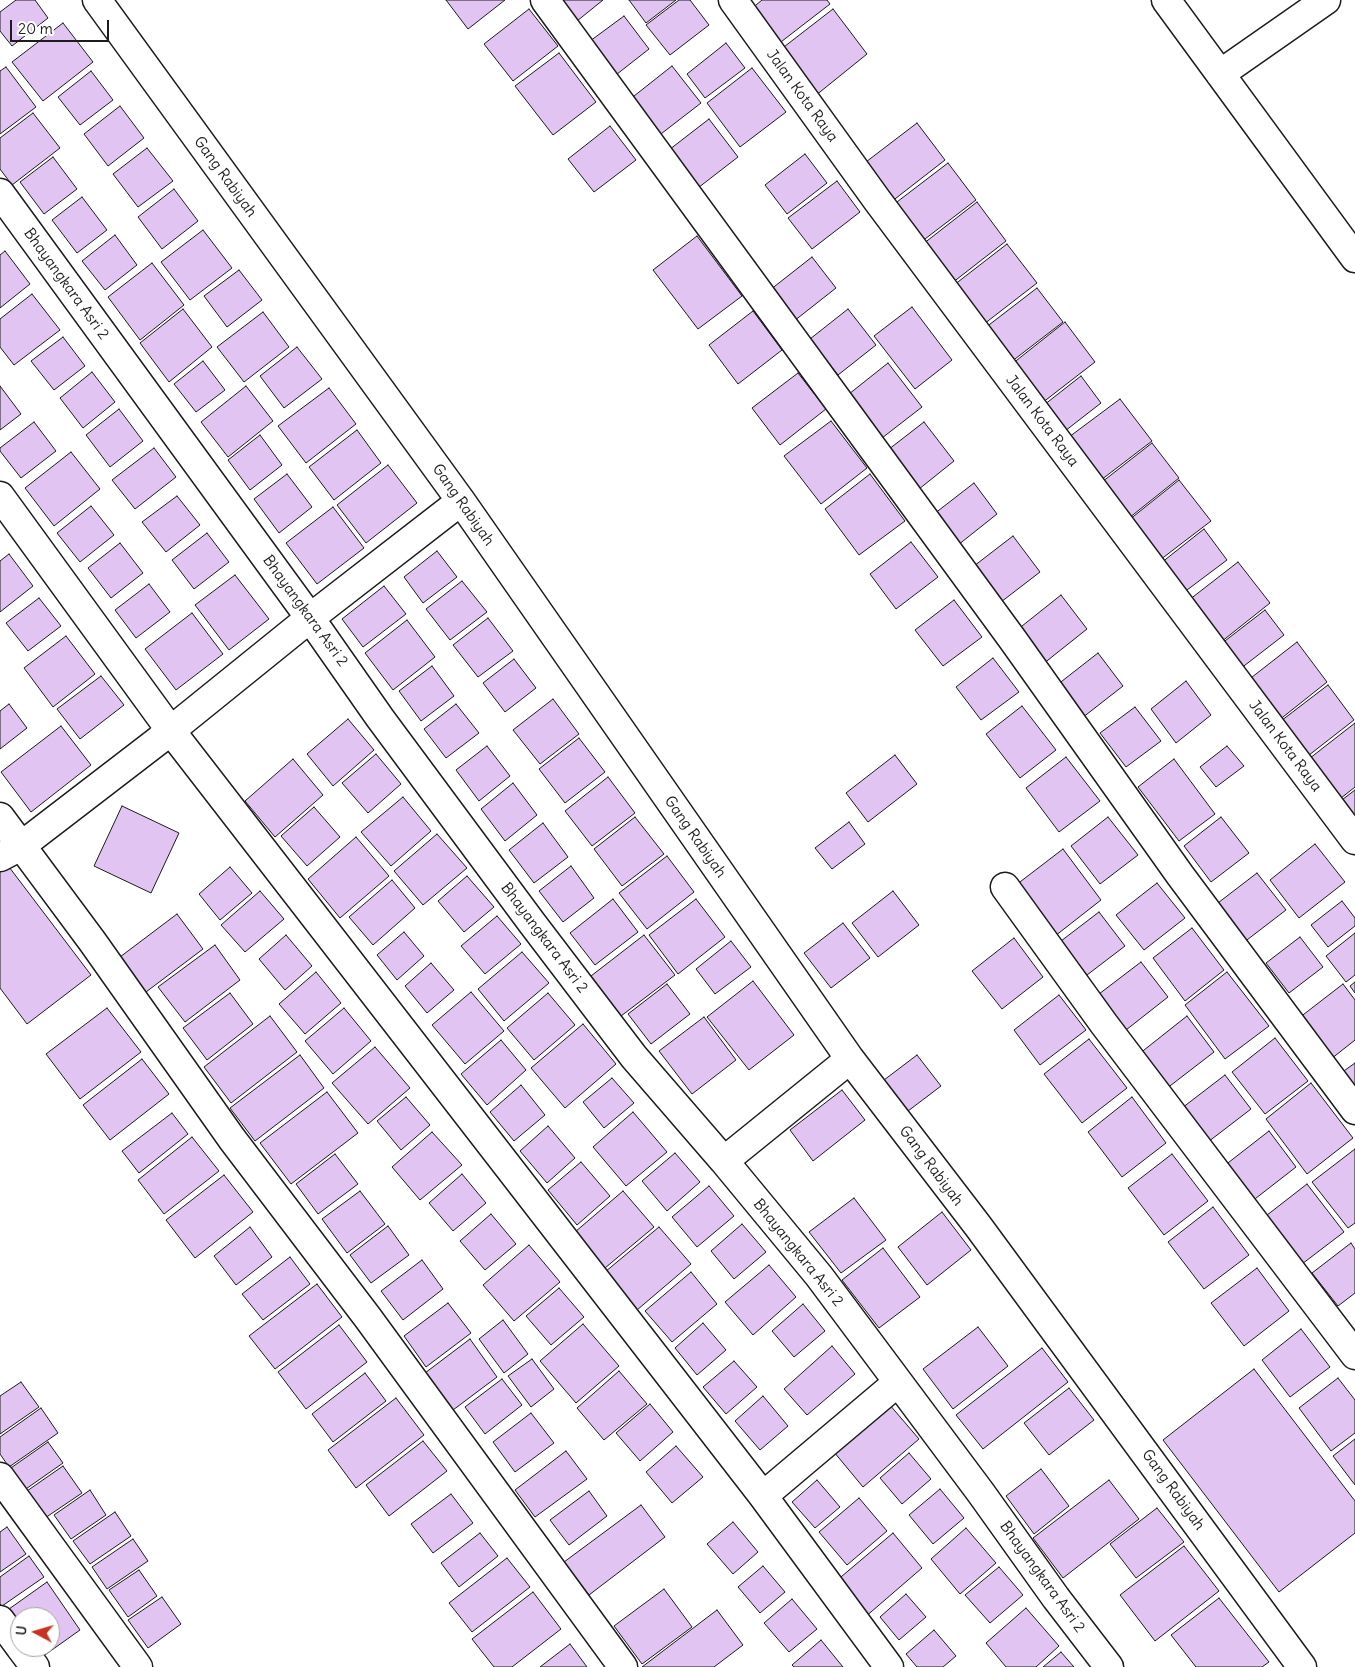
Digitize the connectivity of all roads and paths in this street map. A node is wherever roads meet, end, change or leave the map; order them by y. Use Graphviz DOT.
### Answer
graph roads {
  1 [pos="97,0"];
  2 [pos="545,0"];
  3 [pos="733,0"];
  4 [pos="1166,0"];
  5 [pos="1326,0"];
  6 [pos="1220,74"];
  7 [pos="0,193"];
  8 [pos="1355,258"];
  9 [pos="0,496"];
  10 [pos="461,501"];
  11 [pos="310,618"];
  12 [pos="171,731"];
  13 [pos="0,817"];
  14 [pos="1355,840"];
  15 [pos="10,851"];
  16 [pos="1005,887"];
  17 [pos="850,1059"];
  18 [pos="1355,1110"];
  19 [pos="724,1161"];
  20 [pos="1355,1355"];
  21 [pos="897,1383"];
  22 [pos="0,1477"];
  23 [pos="763,1496"];
  24 [pos="0,1620"];
  25 [pos="10,1634"];
  26 [pos="138,1667"];
  27 [pos="623,1667"];
  28 [pos="889,1667"];
  29 [pos="1109,1667"];
  30 [pos="1302,1667"];
  1 -- 10 [label="street, Gang Rabiyah"];
  2 -- 18 [label="street"];
  3 -- 14 [label="street, Jalan Kota Raya"];
  4 -- 6 [label="street"];
  5 -- 6 [label="street"];
  6 -- 8 [label="street"];
  7 -- 11 [label="street, Bhayangkara Asri 2"];
  9 -- 12 [label="street"];
  10 -- 11 [label="street"];
  10 -- 17 [label="street, Gang Rabiyah"];
  11 -- 12 [label="street"];
  11 -- 19 [label="street, Bhayangkara Asri 2"];
  12 -- 15 [label="street"];
  12 -- 23 [label="street"];
  13 -- 15 [label="street"];
  15 -- 27 [label="street"];
  16 -- 20 [label="street"];
  17 -- 19 [label="street"];
  17 -- 30 [label="street, Gang Rabiyah"];
  19 -- 21 [label="street, Bhayangkara Asri 2"];
  21 -- 23 [label="street"];
  21 -- 29 [label="street, Bhayangkara Asri 2"];
  22 -- 26 [label="street"];
  23 -- 28 [label="street"];
  24 -- 25 [label="street"];
}
